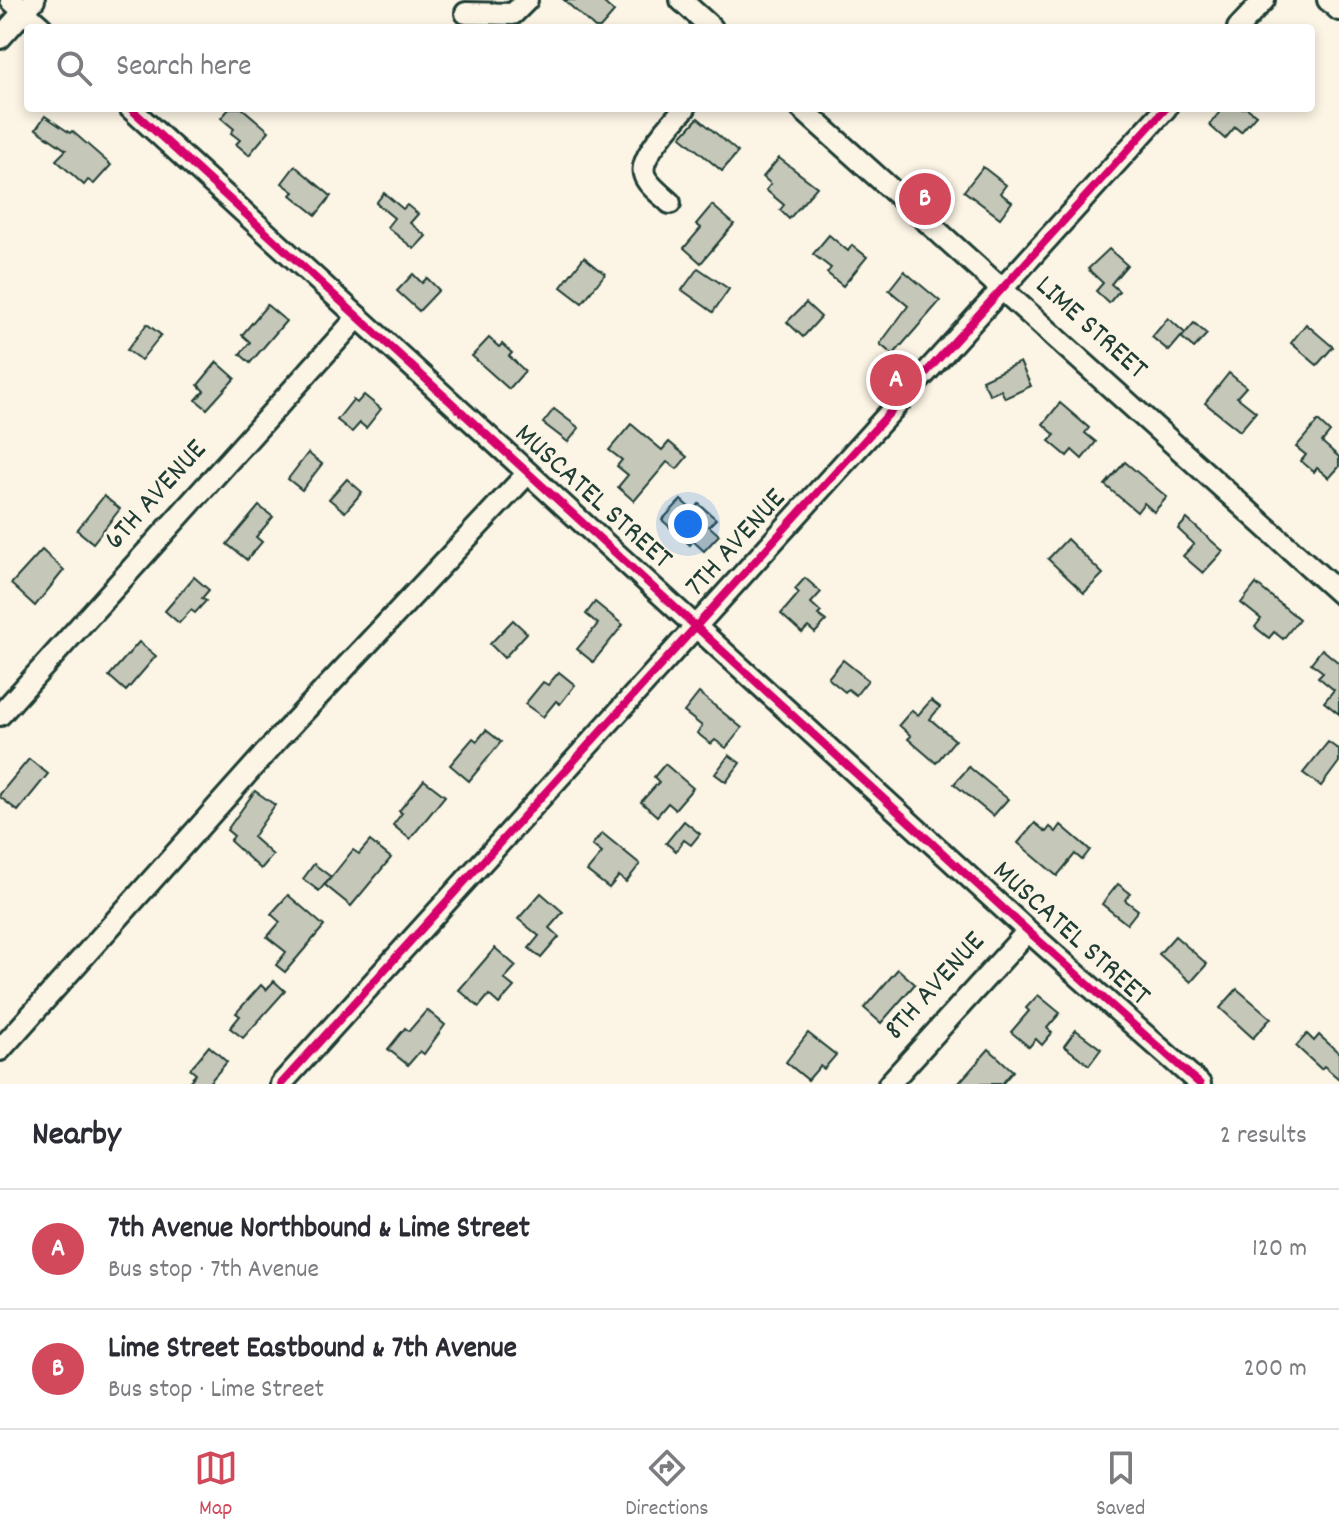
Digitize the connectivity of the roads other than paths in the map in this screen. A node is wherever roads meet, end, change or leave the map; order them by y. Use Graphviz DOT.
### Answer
graph roads {
  1 [pos="527,0"];
  2 [pos="681,0"];
  3 [pos="1264,0"];
  4 [pos="1328,0"];
  5 [pos="23,4"];
  6 [pos="1339,10"];
  7 [pos="466,13"];
  8 [pos="39,24"];
  9 [pos="708,24"];
  10 [pos="1242,24"];
  11 [pos="0,38"];
  12 [pos="134,112"];
  13 [pos="682,112"];
  14 [pos="805,112"];
  15 [pos="1162,112"];
  16 [pos="670,203"];
  17 [pos="1002,288"];
  18 [pos="358,317"];
  19 [pos="528,473"];
  20 [pos="1339,593"];
  21 [pos="696,626"];
  22 [pos="0,715"];
  23 [pos="1028,931"];
  24 [pos="0,1050"];
  25 [pos="281,1084"];
  26 [pos="889,1084"];
  27 [pos="1200,1084"];
  1 -- 7 [label="street"];
  2 -- 9 [label="street"];
  3 -- 10 [label="street"];
  4 -- 6 [label="street"];
  5 -- 8 [label="street"];
  5 -- 11 [label="street"];
  12 -- 18 [label="street, MUSCATEL STREET"];
  13 -- 16 [label="street"];
  14 -- 17 [label="street, LIME STREET"];
  15 -- 17 [label="street, 7TH AVENUE"];
  17 -- 20 [label="street, LIME STREET"];
  17 -- 21 [label="street, 7TH AVENUE"];
  18 -- 19 [label="street, MUSCATEL STREET"];
  18 -- 22 [label="street, 6TH AVENUE"];
  19 -- 21 [label="street, MUSCATEL STREET"];
  19 -- 24 [label="street"];
  21 -- 23 [label="street, MUSCATEL STREET"];
  21 -- 25 [label="street, 7TH AVENUE"];
  23 -- 26 [label="street, 8TH AVENUE"];
  23 -- 27 [label="street, MUSCATEL STREET"];
}
